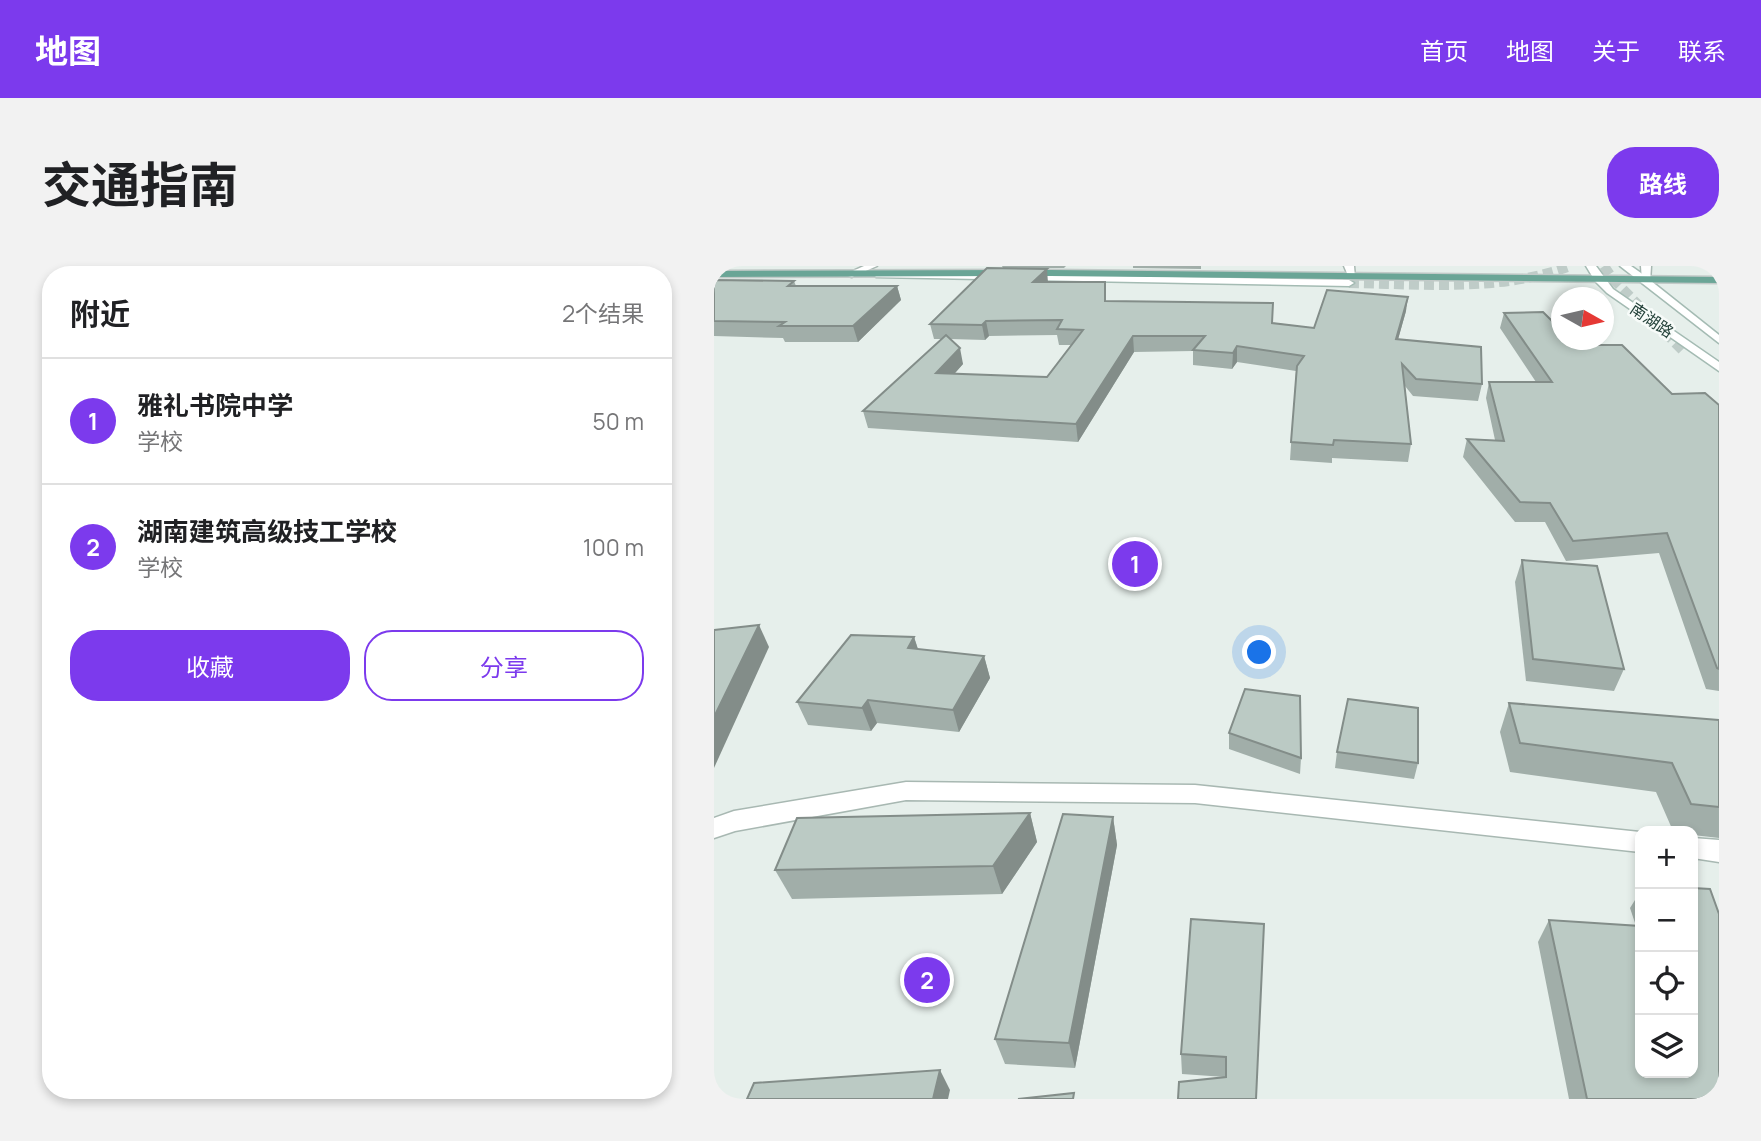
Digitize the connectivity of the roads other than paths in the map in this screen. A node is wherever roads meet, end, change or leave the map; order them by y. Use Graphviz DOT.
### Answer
graph roads {
  1 [pos="1591,266"];
  2 [pos="1625,266"];
  3 [pos="1635,266"];
  4 [pos="1646,266"];
  5 [pos="874,270"];
  6 [pos="714,274"];
  7 [pos="1350,275"];
  8 [pos="1598,279"];
  9 [pos="1719,280"];
  10 [pos="714,282"];
  11 [pos="1647,286"];
  12 [pos="1606,287"];
  13 [pos="1362,289"];
  14 [pos="1614,291"];
  15 [pos="1634,292"];
  16 [pos="1658,292"];
  17 [pos="1683,292"];
  18 [pos="1614,294"];
  19 [pos="1719,340"];
  20 [pos="1685,353"];
  21 [pos="1719,367"];
  22 [pos="1719,382"];
  23 [pos="714,828"];
  24 [pos="1635,841"];
  25 [pos="1698,849"];
  26 [pos="1719,851"];
  1 -- 8 [label="main road, 南湖路"];
  2 -- 11 [label="main road, 南湖路"];
  3 -- 11 [label="main road"];
  4 -- 11 [label="main road"];
  5 -- 6 [label="main road"];
  5 -- 7 [label="main road"];
  7 -- 8 [label="main road"];
  8 -- 11 [label="main road"];
  8 -- 12 [label="main road, 南湖路"];
  9 -- 11 [label="main road"];
  10 -- 13 [label="main road"];
  11 -- 16 [label="main road, 南湖路"];
  14 -- 15 [label="main road"];
  16 -- 17 [label="main road"];
  16 -- 19 [label="main road, 南湖路"];
  18 -- 21 [label="main road, 南湖路"];
  20 -- 22 [label="main road"];
  23 -- 24 [label="main road"];
  25 -- 26 [label="main road"];
}
